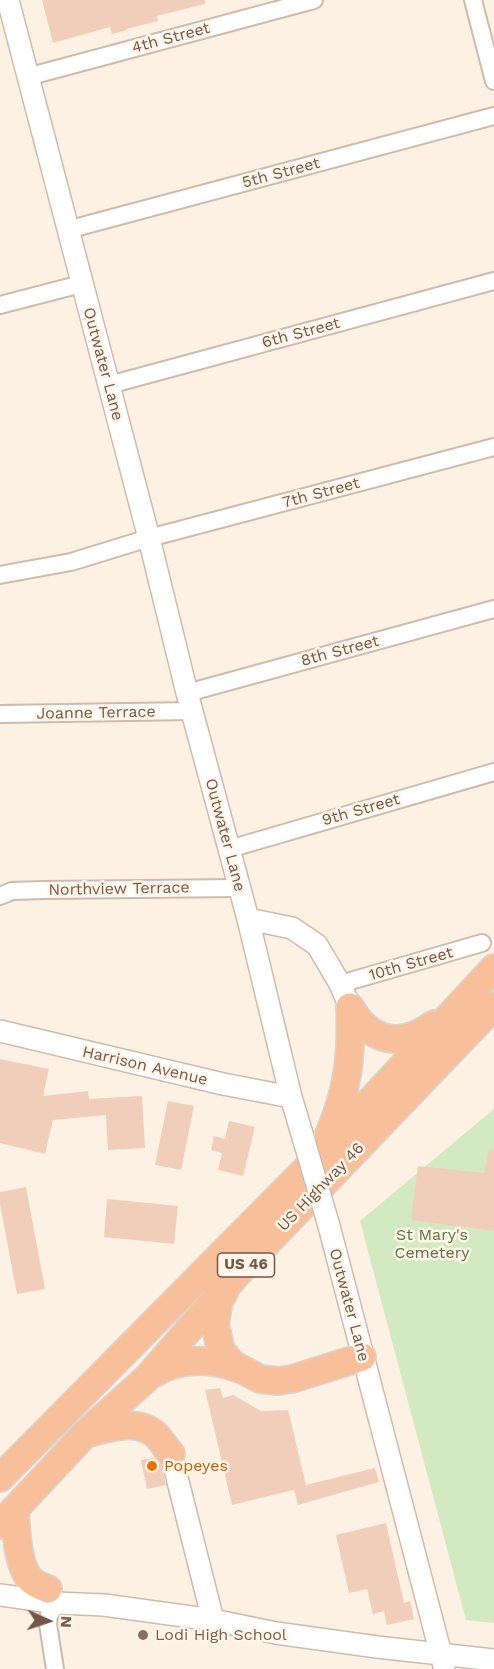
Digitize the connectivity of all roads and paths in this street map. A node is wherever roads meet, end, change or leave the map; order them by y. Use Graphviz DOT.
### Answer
graph roads {
  1 [pos="8,0"];
  2 [pos="314,0"];
  3 [pos="473,0"];
  4 [pos="27,77"];
  5 [pos="494,81"];
  6 [pos="494,116"];
  7 [pos="67,230"];
  8 [pos="494,281"];
  9 [pos="81,284"];
  10 [pos="0,305"];
  11 [pos="109,385"];
  12 [pos="494,447"];
  13 [pos="149,538"];
  14 [pos="0,575"];
  15 [pos="494,609"];
  16 [pos="189,702"];
  17 [pos="0,714"];
  18 [pos="494,772"];
  19 [pos="229,849"];
  20 [pos="239,888"];
  21 [pos="0,896"];
  22 [pos="248,919"];
  23 [pos="482,944"];
  24 [pos="494,968"];
  25 [pos="345,995"];
  26 [pos="459,1005"];
  27 [pos="494,1006"];
  28 [pos="0,1031"];
  29 [pos="291,1097"];
  30 [pos="313,1149"];
  31 [pos="239,1272"];
  32 [pos="362,1357"];
  33 [pos="243,1370"];
  34 [pos="147,1378"];
  35 [pos="86,1433"];
  36 [pos="171,1454"];
  37 [pos="0,1478"];
  38 [pos="7,1518"];
  39 [pos="0,1580"];
  40 [pos="0,1595"];
  41 [pos="52,1596"];
  42 [pos="213,1620"];
  43 [pos="494,1660"];
  44 [pos="443,1662"];
  45 [pos="55,1669"];
  1 -- 4 [label="street, Outwater Lane"];
  2 -- 4 [label="street, 4th Street"];
  3 -- 5 [label="street"];
  4 -- 7 [label="street, Outwater Lane"];
  6 -- 7 [label="street, 5th Street"];
  7 -- 9 [label="street, Outwater Lane"];
  8 -- 11 [label="street, 6th Street"];
  9 -- 10 [label="street"];
  9 -- 11 [label="street, Outwater Lane"];
  11 -- 13 [label="street, Outwater Lane"];
  12 -- 13 [label="street, 7th Street"];
  13 -- 14 [label="street, 7th Street"];
  13 -- 16 [label="street, Outwater Lane"];
  15 -- 16 [label="street, 8th Street"];
  16 -- 17 [label="street, Joanne Terrace"];
  16 -- 19 [label="street, Outwater Lane"];
  18 -- 19 [label="street, 9th Street"];
  19 -- 20 [label="street, Outwater Lane"];
  20 -- 21 [label="street, Northview Terrace"];
  20 -- 22 [label="street, Outwater Lane"];
  22 -- 25 [label="street"];
  22 -- 29 [label="street, Outwater Lane"];
  23 -- 25 [label="street, 10th Street"];
  24 -- 26 [label="highway, US Highway 46 / US 46"];
  25 -- 26 [label="highway"];
  25 -- 30 [label="highway"];
  26 -- 30 [label="highway, US Highway 46 / US 46"];
  27 -- 31 [label="highway, US Highway 46 / US 46"];
  28 -- 29 [label="street, Harrison Avenue"];
  29 -- 30 [label="street, Outwater Lane"];
  30 -- 32 [label="street, Outwater Lane, bridge"];
  30 -- 37 [label="highway, US Highway 46 / US 46"];
  31 -- 33 [label="highway"];
  31 -- 34 [label="highway, US Highway 46 / US 46"];
  32 -- 33 [label="highway"];
  32 -- 44 [label="street, Outwater Lane"];
  33 -- 34 [label="highway"];
  34 -- 35 [label="highway, US Highway 46 / US 46"];
  35 -- 36 [label="highway"];
  35 -- 38 [label="highway, US Highway 46 / US 46"];
  36 -- 42 [label="street"];
  38 -- 41 [label="highway"];
  39 -- 41 [label="street"];
  40 -- 41 [label="street"];
  41 -- 42 [label="street"];
  41 -- 45 [label="street"];
  42 -- 44 [label="street"];
  43 -- 44 [label="street"];
}
